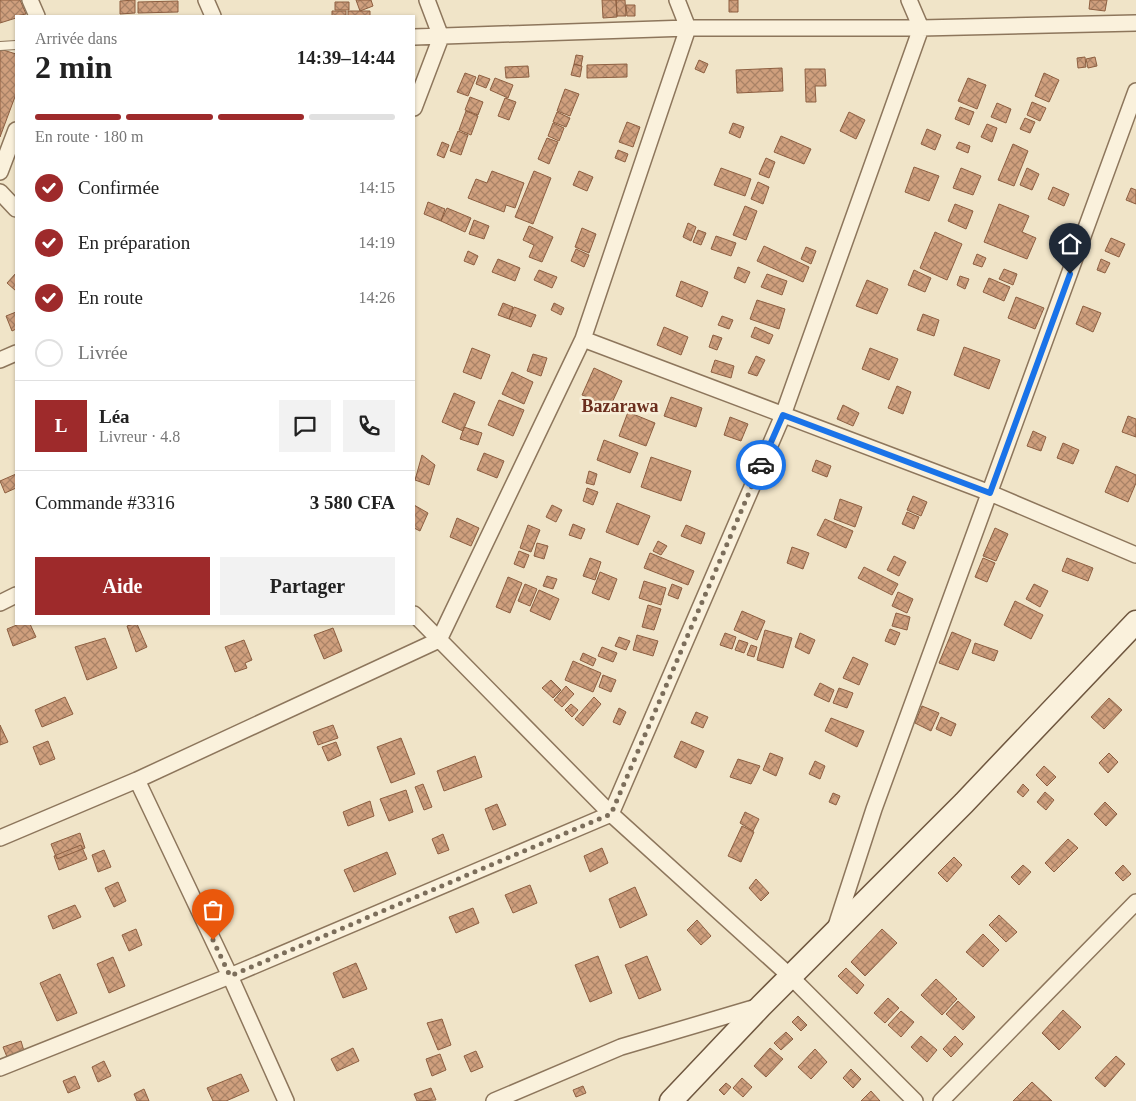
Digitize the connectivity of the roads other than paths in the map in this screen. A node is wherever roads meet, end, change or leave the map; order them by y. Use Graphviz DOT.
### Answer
graph roads {
  1 [pos="30,0"];
  2 [pos="206,0"];
  3 [pos="427,0"];
  4 [pos="677,0"];
  5 [pos="909,0"];
  6 [pos="37,15"];
  7 [pos="214,15"];
  8 [pos="1136,23"];
  9 [pos="688,28"];
  10 [pos="921,28"];
  11 [pos="415,37"];
  12 [pos="441,37"];
  13 [pos="15,45"];
  14 [pos="0,46"];
  15 [pos="1136,91"];
  16 [pos="415,105"];
  17 [pos="15,133"];
  18 [pos="0,172"];
  19 [pos="0,192"];
  20 [pos="15,208"];
  21 [pos="583,339"];
  22 [pos="15,353"];
  23 [pos="0,360"];
  24 [pos="783,415"];
  25 [pos="990,493"];
  26 [pos="1136,555"];
  27 [pos="15,596"];
  28 [pos="0,603"];
  29 [pos="415,615"];
  30 [pos="1136,622"];
  31 [pos="439,640"];
  32 [pos="137,780"];
  33 [pos="611,814"];
  34 [pos="0,838"];
  35 [pos="1136,902"];
  36 [pos="834,932"];
  37 [pos="230,976"];
  38 [pos="791,977"];
  39 [pos="761,1006"];
  40 [pos="0,1068"];
  41 [pos="286,1101"];
  42 [pos="494,1101"];
  43 [pos="672,1101"];
  44 [pos="915,1101"];
  45 [pos="941,1101"];
  1 -- 6 [label="street"];
  2 -- 7 [label="street"];
  3 -- 12 [label="street"];
  4 -- 9 [label="street"];
  5 -- 10 [label="street"];
  8 -- 10 [label="street"];
  9 -- 10 [label="street"];
  9 -- 12 [label="street"];
  9 -- 21 [label="street"];
  10 -- 24 [label="street"];
  11 -- 12 [label="street"];
  12 -- 16 [label="street"];
  13 -- 14 [label="lane"];
  15 -- 25 [label="street"];
  17 -- 18 [label="street"];
  19 -- 20 [label="street"];
  21 -- 24 [label="street"];
  21 -- 31 [label="street"];
  22 -- 23 [label="street"];
  24 -- 25 [label="street"];
  24 -- 33 [label="street"];
  25 -- 26 [label="street"];
  25 -- 36 [label="street"];
  27 -- 28 [label="street"];
  29 -- 31 [label="street"];
  30 -- 36 [label="main road"];
  31 -- 32 [label="street"];
  31 -- 33 [label="street"];
  32 -- 34 [label="street"];
  32 -- 37 [label="street"];
  33 -- 37 [label="street"];
  33 -- 38 [label="street"];
  35 -- 45 [label="street"];
  36 -- 38 [label="main road"];
  37 -- 40 [label="street"];
  37 -- 41 [label="street"];
  38 -- 39 [label="main road"];
  38 -- 44 [label="street"];
  39 -- 42 [label="street"];
  39 -- 43 [label="main road"];
}
